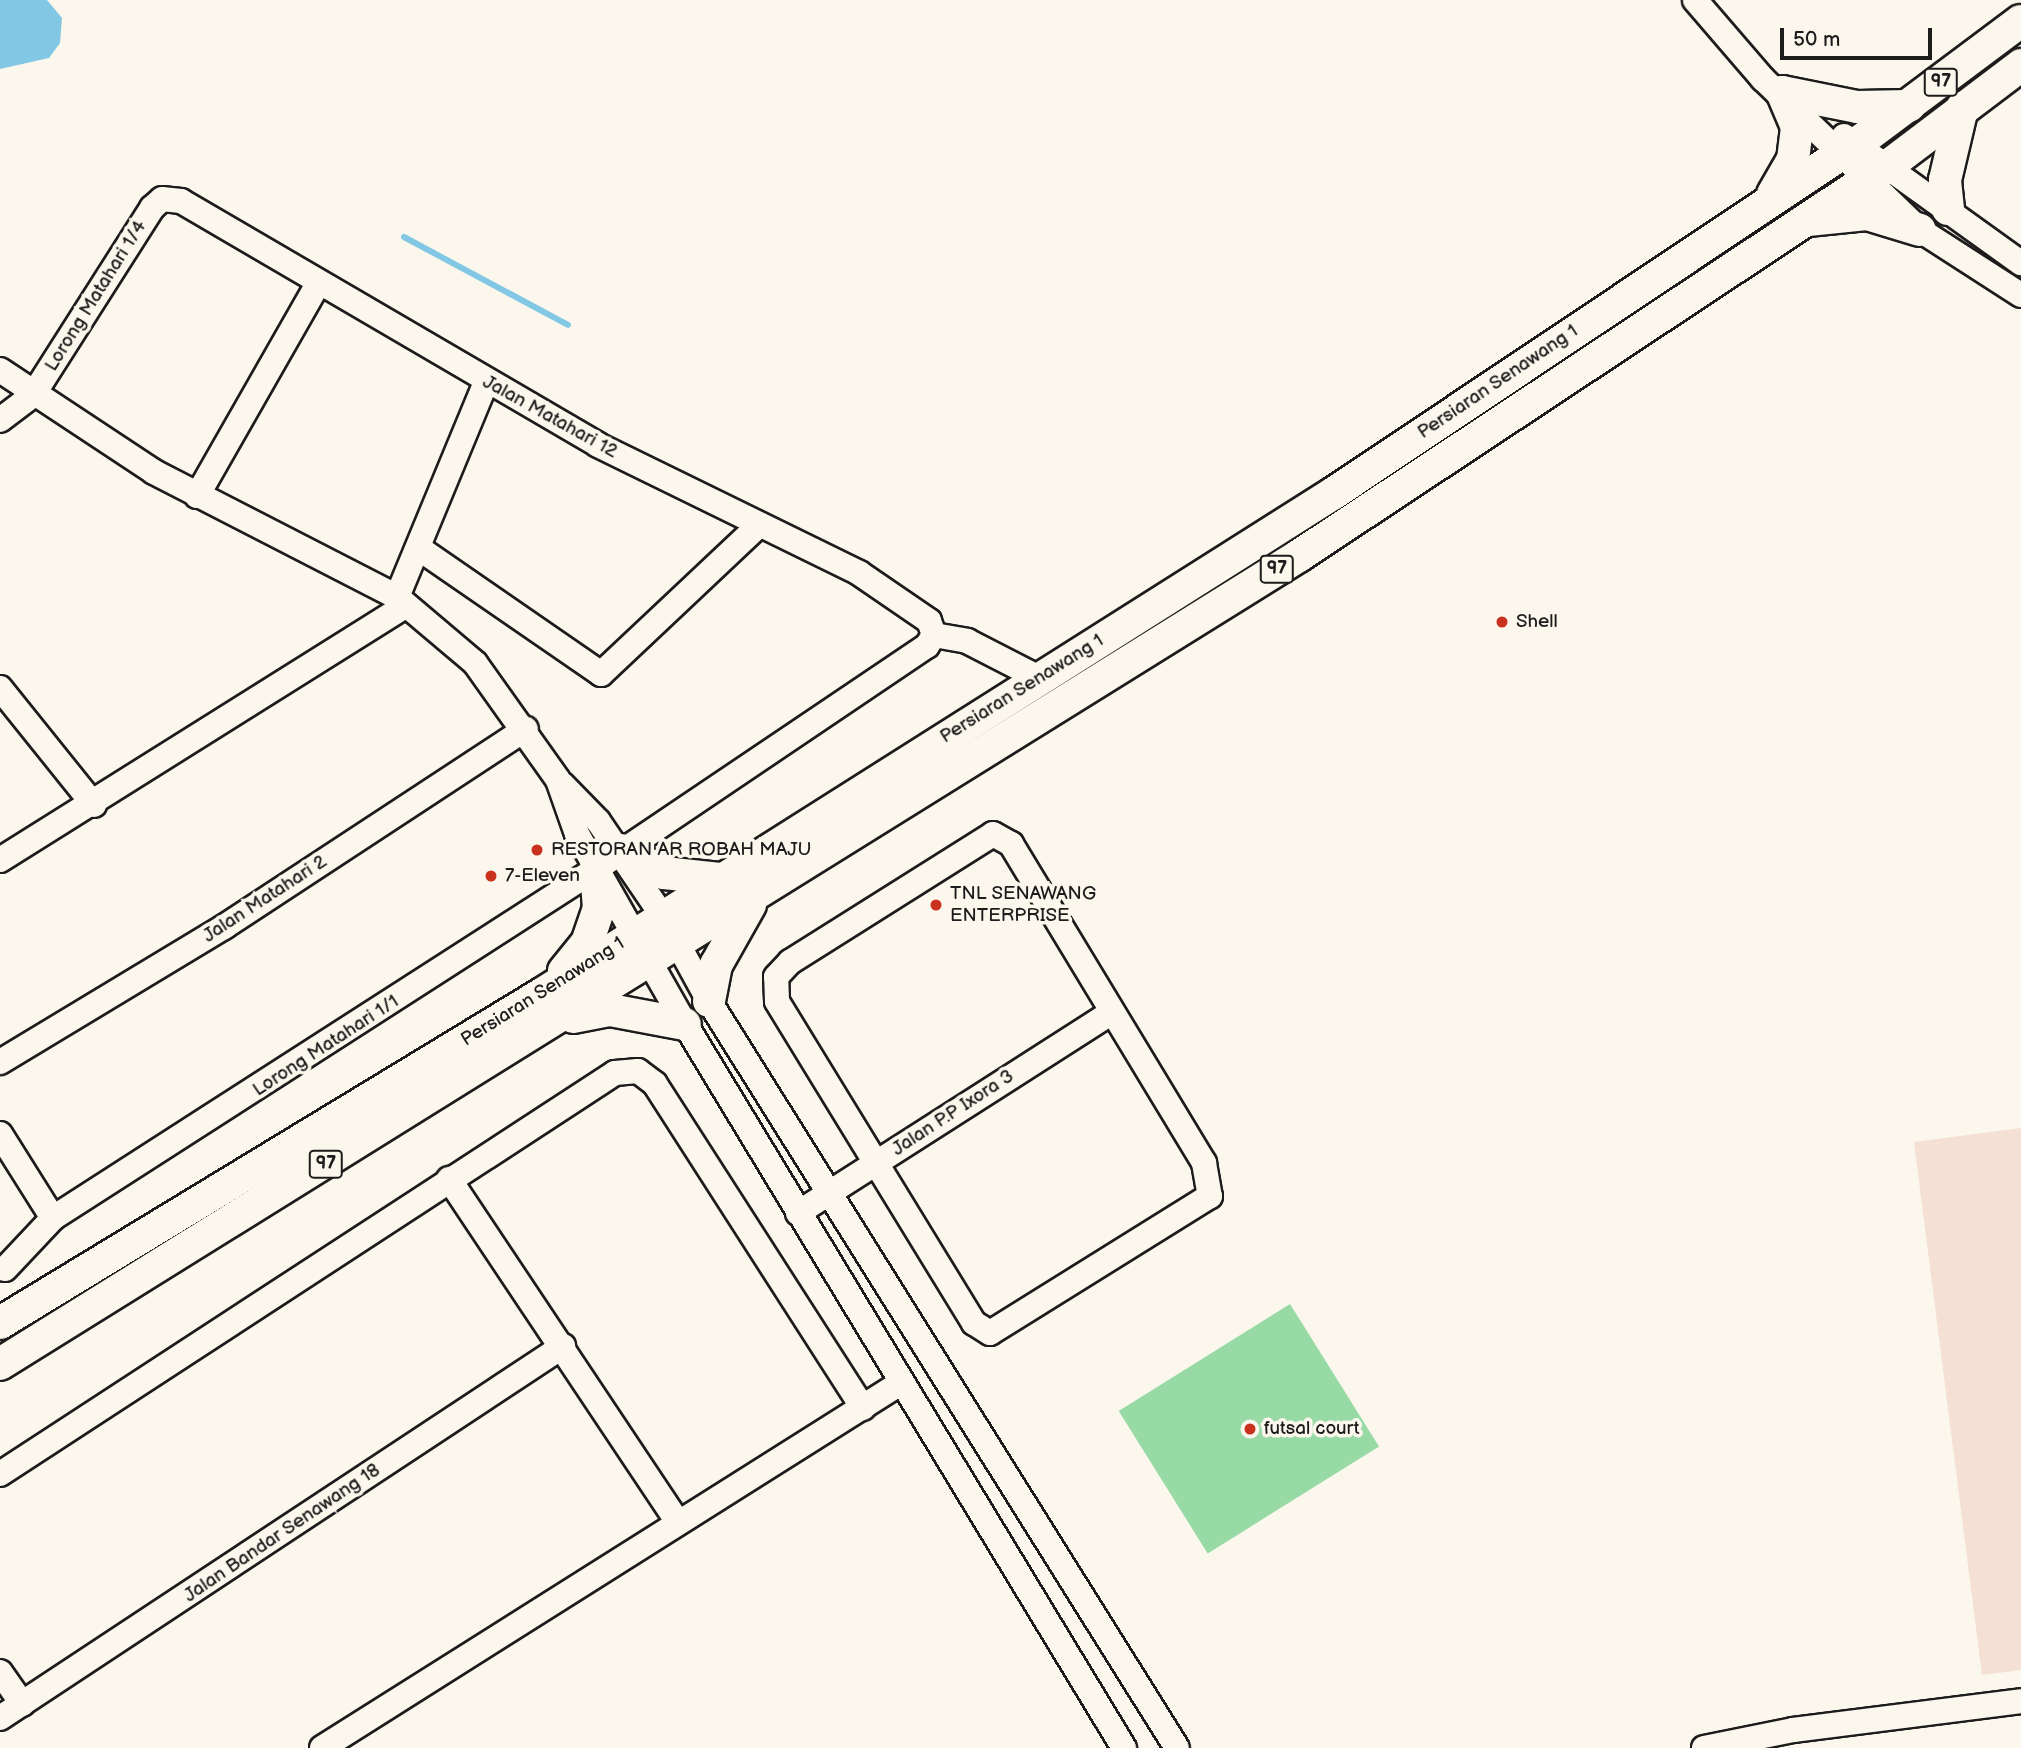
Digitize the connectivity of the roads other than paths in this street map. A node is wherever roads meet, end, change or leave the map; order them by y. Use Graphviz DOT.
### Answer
graph roads {
  1 [pos="1695,0"];
  2 [pos="2021,21"];
  3 [pos="2021,65"];
  4 [pos="1782,92"];
  5 [pos="1909,106"];
  6 [pos="1962,108"];
  7 [pos="1850,148"];
  8 [pos="1877,172"];
  9 [pos="1771,197"];
  10 [pos="162,199"];
  11 [pos="1948,209"];
  12 [pos="1803,220"];
  13 [pos="1920,230"];
  14 [pos="2021,263"];
  15 [pos="319,282"];
  16 [pos="2021,295"];
  17 [pos="0,370"];
  18 [pos="486,382"];
  19 [pos="33,395"];
  20 [pos="0,420"];
  21 [pos="197,496"];
  22 [pos="758,526"];
  23 [pos="420,549"];
  24 [pos="402,601"];
  25 [pos="934,635"];
  26 [pos="1039,678"];
  27 [pos="0,688"];
  28 [pos="526,729"];
  29 [pos="94,805"];
  30 [pos="0,860"];
  31 [pos="608,860"];
  32 [pos="720,879"];
  33 [pos="754,898"];
  34 [pos="662,915"];
  35 [pos="635,934"];
  36 [pos="680,945"];
  37 [pos="651,963"];
  38 [pos="552,985"];
  39 [pos="709,1000"];
  40 [pos="1109,1014"];
  41 [pos="561,1019"];
  42 [pos="685,1024"];
  43 [pos="0,1062"];
  44 [pos="0,1134"];
  45 [pos="879,1161"];
  46 [pos="449,1179"];
  47 [pos="829,1193"];
  48 [pos="798,1213"];
  49 [pos="53,1218"];
  50 [pos="5,1269"];
  51 [pos="0,1323"];
  52 [pos="563,1346"];
  53 [pos="0,1364"];
  54 [pos="899,1384"];
  55 [pos="863,1409"];
  56 [pos="0,1474"];
  57 [pos="677,1521"];
  58 [pos="0,1672"];
  59 [pos="2021,1701"];
  60 [pos="22,1704"];
  61 [pos="0,1718"];
  62 [pos="321,1748"];
  63 [pos="1124,1748"];
  64 [pos="1177,1748"];
  65 [pos="1704,1748"];
  1 -- 4 [label="street"];
  2 -- 5 [label="main road, Persiaran Senawang 1 / 97"];
  3 -- 6 [label="main road, Persiaran Senawang 1 / 97"];
  4 -- 5 [label="main road"];
  4 -- 7 [label="street"];
  4 -- 9 [label="main road"];
  5 -- 7 [label="main road, Persiaran Senawang 1 / 97"];
  6 -- 8 [label="main road, Persiaran Senawang 1 / 97"];
  6 -- 11 [label="main road"];
  7 -- 8 [label="street"];
  7 -- 9 [label="main road, Persiaran Senawang 1 / 97"];
  8 -- 11 [label="street"];
  8 -- 12 [label="main road, Persiaran Senawang 1 / 97"];
  8 -- 13 [label="street"];
  9 -- 26 [label="main road, Persiaran Senawang 1 / 97"];
  10 -- 15 [label="street, Jalan Matahari 12"];
  10 -- 19 [label="street, Lorong Matahari 1/4"];
  11 -- 14 [label="street"];
  12 -- 13 [label="main road"];
  12 -- 33 [label="main road, Persiaran Senawang 1 / 97"];
  13 -- 16 [label="street"];
  15 -- 18 [label="street, Jalan Matahari 12"];
  15 -- 21 [label="street"];
  17 -- 19 [label="street"];
  18 -- 22 [label="street, Jalan Matahari 12"];
  18 -- 23 [label="street"];
  19 -- 20 [label="street, Lorong Matahari 1/4"];
  19 -- 21 [label="street"];
  21 -- 24 [label="street"];
  22 -- 23 [label="street"];
  22 -- 25 [label="street, Jalan Matahari 12"];
  23 -- 24 [label="street"];
  24 -- 28 [label="street"];
  24 -- 29 [label="street"];
  25 -- 26 [label="street"];
  25 -- 31 [label="street, Lorong Matahari 1/1"];
  26 -- 32 [label="main road, Persiaran Senawang 1 / 97"];
  27 -- 29 [label="street"];
  28 -- 31 [label="street"];
  28 -- 43 [label="street, Jalan Matahari 2"];
  29 -- 30 [label="street"];
  31 -- 32 [label="main road"];
  31 -- 34 [label="street"];
  31 -- 35 [label="street"];
  31 -- 38 [label="main road"];
  31 -- 49 [label="street, Lorong Matahari 1/1"];
  32 -- 34 [label="main road, Persiaran Senawang 1 / 97"];
  33 -- 36 [label="main road, Persiaran Senawang 1 / 97"];
  33 -- 39 [label="main road"];
  34 -- 35 [label="main road, Persiaran Senawang 1 / 97"];
  34 -- 36 [label="street"];
  35 -- 37 [label="street"];
  35 -- 38 [label="main road, Persiaran Senawang 1 / 97"];
  36 -- 37 [label="main road, Persiaran Senawang 1 / 97"];
  36 -- 39 [label="street"];
  37 -- 41 [label="main road, Persiaran Senawang 1 / 97"];
  37 -- 42 [label="street"];
  38 -- 51 [label="main road, Persiaran Senawang 1 / 97"];
  39 -- 47 [label="street"];
  40 -- 45 [label="street, Jalan P.P Ixora 3"];
  40 -- 45 [label="street"];
  40 -- 45 [label="street"];
  41 -- 42 [label="main road"];
  41 -- 53 [label="main road, Persiaran Senawang 1 / 97"];
  42 -- 48 [label="street"];
  44 -- 49 [label="street"];
  45 -- 47 [label="street, Jalan P.P Ixora 3"];
  46 -- 52 [label="street"];
  46 -- 55 [label="street"];
  46 -- 56 [label="street"];
  47 -- 48 [label="street, Jalan P.P Ixora 3"];
  47 -- 64 [label="street"];
  48 -- 54 [label="street"];
  49 -- 50 [label="street, Lorong Matahari 1/1"];
  52 -- 57 [label="street"];
  52 -- 60 [label="street, Jalan Bandar Senawang 18"];
  54 -- 55 [label="street"];
  54 -- 63 [label="street"];
  55 -- 57 [label="street"];
  57 -- 62 [label="street"];
  58 -- 60 [label="street"];
  59 -- 65 [label="street"];
  60 -- 61 [label="street, Jalan Bandar Senawang 18"];
}
